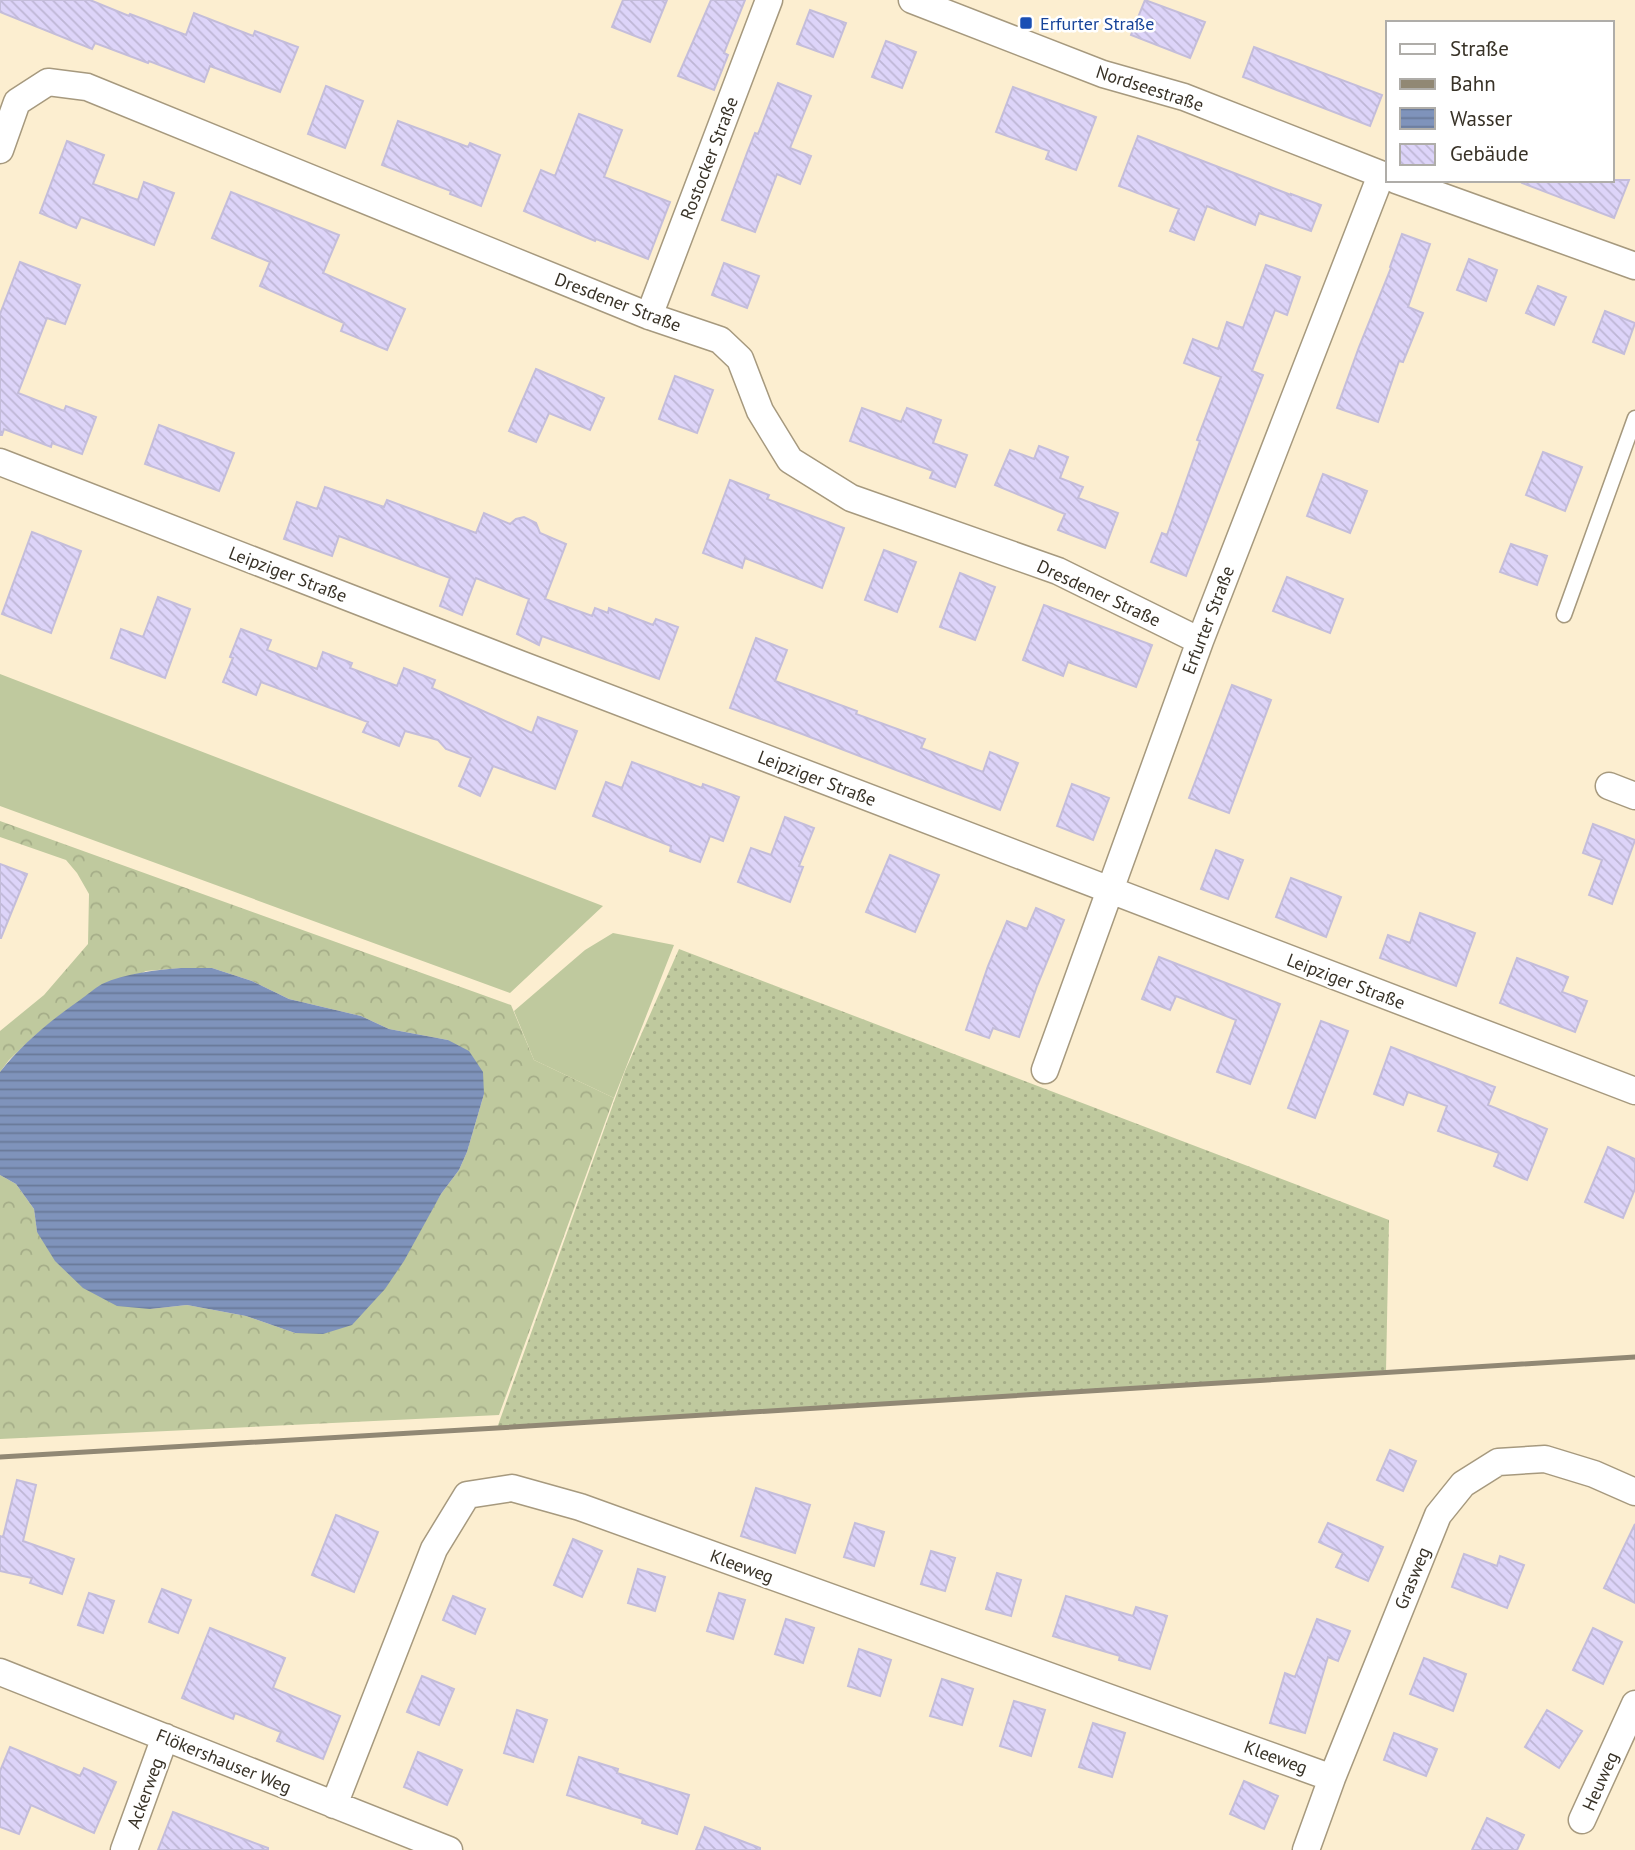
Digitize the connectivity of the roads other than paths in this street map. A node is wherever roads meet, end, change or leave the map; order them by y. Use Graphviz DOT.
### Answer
graph roads {
  1 [pos="769,0"];
  2 [pos="912,0"];
  3 [pos="0,150"];
  4 [pos="1386,176"];
  5 [pos="1387,182"];
  6 [pos="1403,182"];
  7 [pos="1635,265"];
  8 [pos="649,316"];
  9 [pos="1635,418"];
  10 [pos="0,462"];
  11 [pos="1564,615"];
  12 [pos="1200,641"];
  13 [pos="1609,786"];
  14 [pos="1635,796"];
  15 [pos="1110,890"];
  16 [pos="1045,1070"];
  17 [pos="1635,1091"];
  18 [pos="1635,1492"];
  19 [pos="0,1671"];
  20 [pos="1635,1704"];
  21 [pos="166,1737"];
  22 [pos="1332,1778"];
  23 [pos="334,1805"];
  24 [pos="1582,1820"];
  25 [pos="124,1850"];
  26 [pos="449,1850"];
  27 [pos="1306,1850"];
  1 -- 8 [label="street, Rostocker Straße"];
  2 -- 4 [label="street, Nordseestraße"];
  3 -- 8 [label="street, Dresdener Straße"];
  5 -- 12 [label="street, Erfurter Straße"];
  6 -- 7 [label="street, Nordseestraße"];
  8 -- 12 [label="street, Dresdener Straße"];
  9 -- 11 [label="lane"];
  10 -- 15 [label="street, Leipziger Straße"];
  12 -- 15 [label="street, Erfurter Straße"];
  13 -- 14 [label="street"];
  15 -- 16 [label="street, Erfurter Straße"];
  15 -- 17 [label="street, Leipziger Straße"];
  18 -- 22 [label="street, Grasweg"];
  19 -- 21 [label="street, Flökershauser Weg"];
  20 -- 24 [label="street, Heuweg"];
  21 -- 23 [label="street, Flökershauser Weg"];
  21 -- 25 [label="street, Ackerweg"];
  22 -- 23 [label="street, Kleeweg"];
  22 -- 27 [label="street, Grasweg"];
  23 -- 26 [label="street, Flökershauser Weg"];
}
